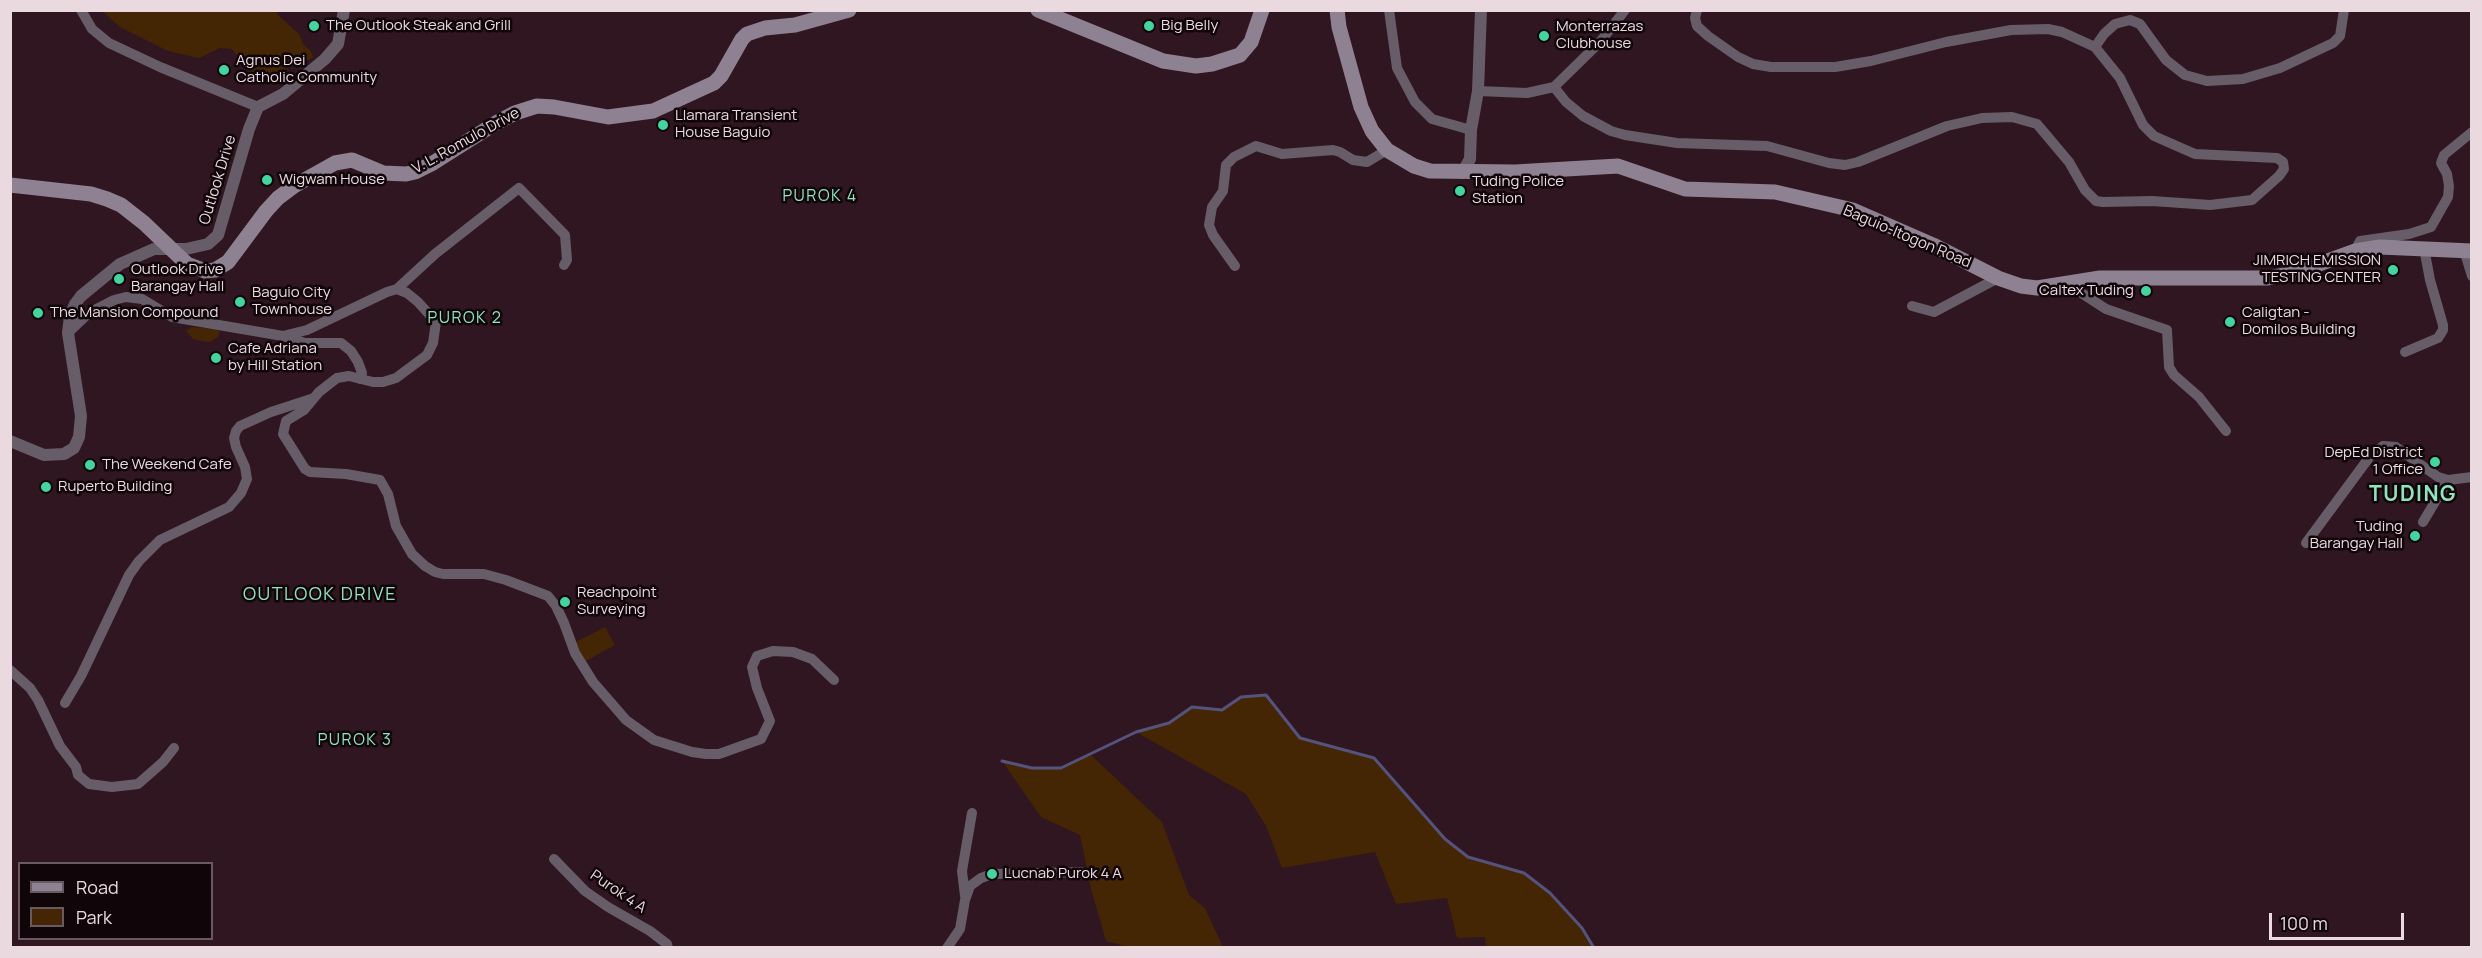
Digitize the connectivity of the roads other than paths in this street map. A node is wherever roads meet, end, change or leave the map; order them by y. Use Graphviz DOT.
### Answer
graph roads {
  1 [pos="81,10"];
  2 [pos="344,10"];
  3 [pos="849,10"];
  4 [pos="1038,10"];
  5 [pos="1262,10"];
  6 [pos="1337,10"];
  7 [pos="1389,10"];
  8 [pos="1481,10"];
  9 [pos="1624,10"];
  10 [pos="1697,10"];
  11 [pos="2344,10"];
  12 [pos="2096,46"];
  13 [pos="1554,87"];
  14 [pos="1478,91"];
  15 [pos="258,107"];
  16 [pos="1471,130"];
  17 [pos="2472,132"];
  18 [pos="1387,150"];
  19 [pos="1470,159"];
  20 [pos="1462,173"];
  21 [pos="1478,173"];
  22 [pos="10,185"];
  23 [pos="2424,248"];
  24 [pos="174,250"];
  25 [pos="2468,250"];
  26 [pos="2355,251"];
  27 [pos="564,265"];
  28 [pos="1235,266"];
  29 [pos="2472,276"];
  30 [pos="1998,278"];
  31 [pos="2066,283"];
  32 [pos="397,289"];
  33 [pos="1912,306"];
  34 [pos="68,333"];
  35 [pos="283,336"];
  36 [pos="2405,352"];
  37 [pos="360,379"];
  38 [pos="314,398"];
  39 [pos="2226,431"];
  40 [pos="10,441"];
  41 [pos="2472,477"];
  42 [pos="2448,480"];
  43 [pos="2423,522"];
  44 [pos="2306,543"];
  45 [pos="10,670"];
  46 [pos="834,680"];
  47 [pos="65,703"];
  48 [pos="174,748"];
  49 [pos="972,813"];
  50 [pos="554,859"];
  51 [pos="1081,872"];
  52 [pos="965,900"];
  53 [pos="668,948"];
  54 [pos="947,948"];
  1 -- 15 [label="street"];
  2 -- 15 [label="street"];
  3 -- 24 [label="main road, V. L. Romulo Drive"];
  4 -- 5 [label="main road"];
  6 -- 18 [label="main road, Baguio-Itogon Road"];
  7 -- 16 [label="street"];
  8 -- 14 [label="street"];
  9 -- 13 [label="street"];
  10 -- 12 [label="street"];
  11 -- 12 [label="street"];
  12 -- 13 [label="street"];
  13 -- 14 [label="street"];
  14 -- 16 [label="street"];
  15 -- 24 [label="street, Outlook Drive"];
  16 -- 19 [label="street"];
  17 -- 26 [label="street"];
  18 -- 20 [label="main road, Baguio-Itogon Road"];
  18 -- 28 [label="street"];
  19 -- 20 [label="street"];
  19 -- 21 [label="street"];
  20 -- 21 [label="main road, Baguio-Itogon Road"];
  21 -- 30 [label="main road, Baguio-Itogon Road"];
  22 -- 24 [label="main road, V. L. Romulo Drive"];
  23 -- 25 [label="main road, Baguio-Itogon Road"];
  23 -- 26 [label="main road, Baguio-Itogon Road"];
  23 -- 36 [label="street"];
  24 -- 34 [label="street, Outlook Drive"];
  25 -- 29 [label="street"];
  26 -- 31 [label="main road, Baguio-Itogon Road"];
  27 -- 32 [label="street"];
  30 -- 31 [label="main road, Baguio-Itogon Road"];
  30 -- 33 [label="street"];
  31 -- 39 [label="street"];
  32 -- 35 [label="street"];
  32 -- 37 [label="street"];
  34 -- 35 [label="street"];
  34 -- 40 [label="street, Outlook Drive"];
  35 -- 37 [label="street"];
  37 -- 38 [label="street"];
  38 -- 46 [label="street"];
  38 -- 47 [label="street"];
  41 -- 42 [label="street"];
  42 -- 43 [label="street"];
  42 -- 44 [label="street"];
  45 -- 48 [label="street"];
  49 -- 52 [label="street"];
  50 -- 53 [label="street, Purok 4 A"];
  51 -- 52 [label="street"];
  52 -- 54 [label="street"];
}
